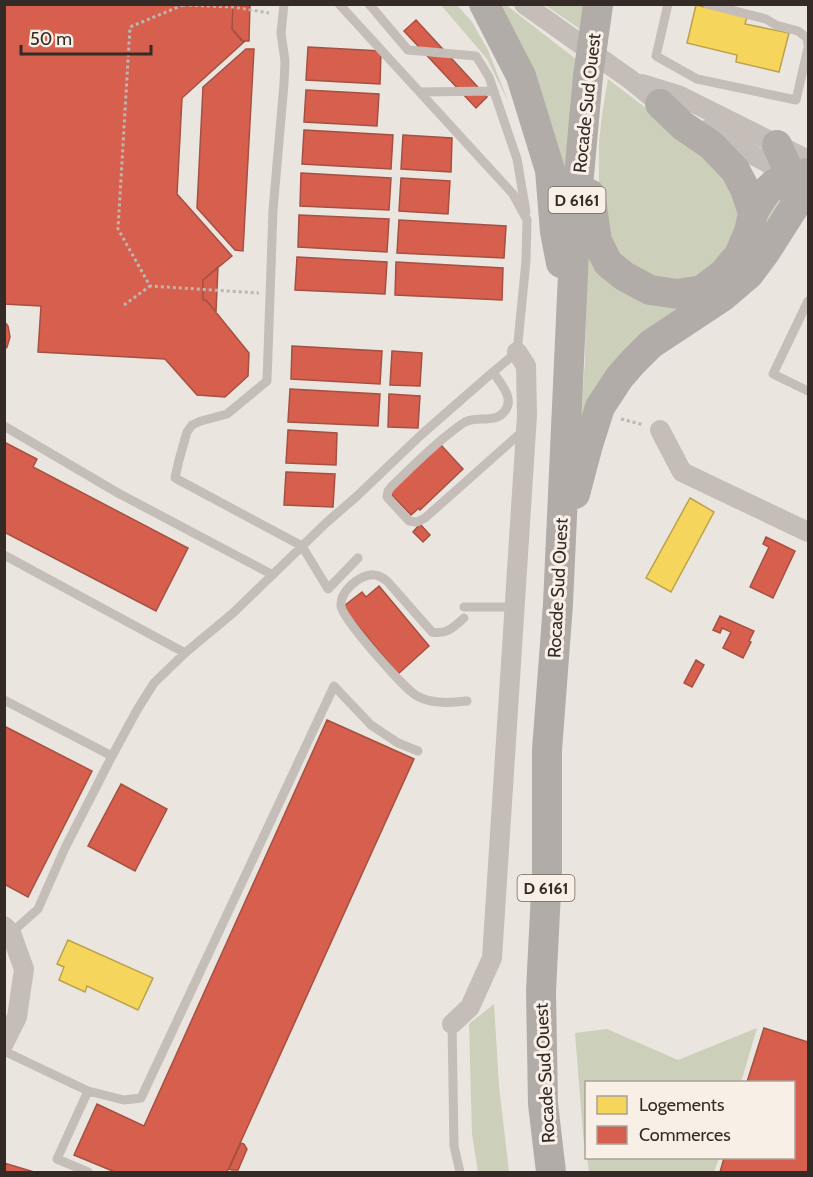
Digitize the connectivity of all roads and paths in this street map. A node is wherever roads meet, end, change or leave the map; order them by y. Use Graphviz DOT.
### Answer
graph roads {
  1 [pos="284,4"];
  2 [pos="339,4"];
  3 [pos="369,4"];
  4 [pos="484,4"];
  5 [pos="524,4"];
  6 [pos="668,4"];
  7 [pos="707,4"];
  8 [pos="183,5"];
  9 [pos="598,5"];
  10 [pos="283,15"];
  11 [pos="808,46"];
  12 [pos="588,76"];
  13 [pos="631,80"];
  14 [pos="494,91"];
  15 [pos="420,92"];
  16 [pos="660,104"];
  17 [pos="777,145"];
  18 [pos="804,182"];
  19 [pos="753,213"];
  20 [pos="527,220"];
  21 [pos="150,286"];
  22 [pos="270,294"];
  23 [pos="808,301"];
  24 [pos="124,304"];
  25 [pos="571,324"];
  26 [pos="517,352"];
  27 [pos="493,372"];
  28 [pos="808,392"];
  29 [pos="4,426"];
  30 [pos="526,428"];
  31 [pos="660,430"];
  32 [pos="808,532"];
  33 [pos="302,546"];
  34 [pos="4,555"];
  35 [pos="358,558"];
  36 [pos="273,575"];
  37 [pos="558,604"];
  38 [pos="464,607"];
  39 [pos="504,607"];
  40 [pos="464,618"];
  41 [pos="185,653"];
  42 [pos="4,700"];
  43 [pos="467,701"];
  44 [pos="417,751"];
  45 [pos="112,756"];
  46 [pos="8,930"];
  47 [pos="452,1018"];
  48 [pos="4,1043"];
  49 [pos="4,1051"];
  50 [pos="88,1091"];
  51 [pos="88,1173"];
  52 [pos="460,1173"];
  53 [pos="551,1173"];
  1 -- 10 [label="lane"];
  2 -- 15 [label="lane"];
  3 -- 14 [label="lane"];
  4 -- 25 [label="main road"];
  5 -- 13 [label="street"];
  6 -- 11 [label="lane"];
  7 -- 11 [label="lane"];
  8 -- 10 [label="path"];
  8 -- 21 [label="path"];
  9 -- 12 [label="main road, Rocade Sud Ouest / D 6161, bridge"];
  10 -- 22 [label="lane"];
  12 -- 19 [label="main road"];
  12 -- 25 [label="main road, Rocade Sud Ouest / D 6161"];
  13 -- 16 [label="street"];
  13 -- 17 [label="street"];
  14 -- 15 [label="lane"];
  14 -- 20 [label="lane"];
  15 -- 20 [label="lane"];
  16 -- 18 [label="street"];
  16 -- 19 [label="main road"];
  17 -- 18 [label="main road"];
  18 -- 19 [label="main road"];
  18 -- 37 [label="main road"];
  20 -- 26 [label="lane"];
  21 -- 22 [label="path"];
  21 -- 24 [label="path"];
  22 -- 33 [label="lane"];
  23 -- 28 [label="lane"];
  25 -- 37 [label="main road, Rocade Sud Ouest / D 6161"];
  26 -- 27 [label="lane"];
  26 -- 30 [label="street"];
  27 -- 30 [label="lane"];
  27 -- 33 [label="lane"];
  29 -- 36 [label="lane"];
  30 -- 47 [label="street"];
  31 -- 32 [label="street"];
  33 -- 35 [label="lane"];
  33 -- 36 [label="lane"];
  34 -- 41 [label="lane"];
  36 -- 41 [label="lane"];
  37 -- 53 [label="main road, Rocade Sud Ouest / D 6161"];
  38 -- 39 [label="lane"];
  40 -- 43 [label="lane"];
  41 -- 45 [label="lane"];
  42 -- 45 [label="lane"];
  44 -- 50 [label="lane"];
  45 -- 46 [label="lane"];
  46 -- 48 [label="street"];
  47 -- 52 [label="lane"];
  49 -- 50 [label="lane"];
  50 -- 51 [label="lane"];
}
